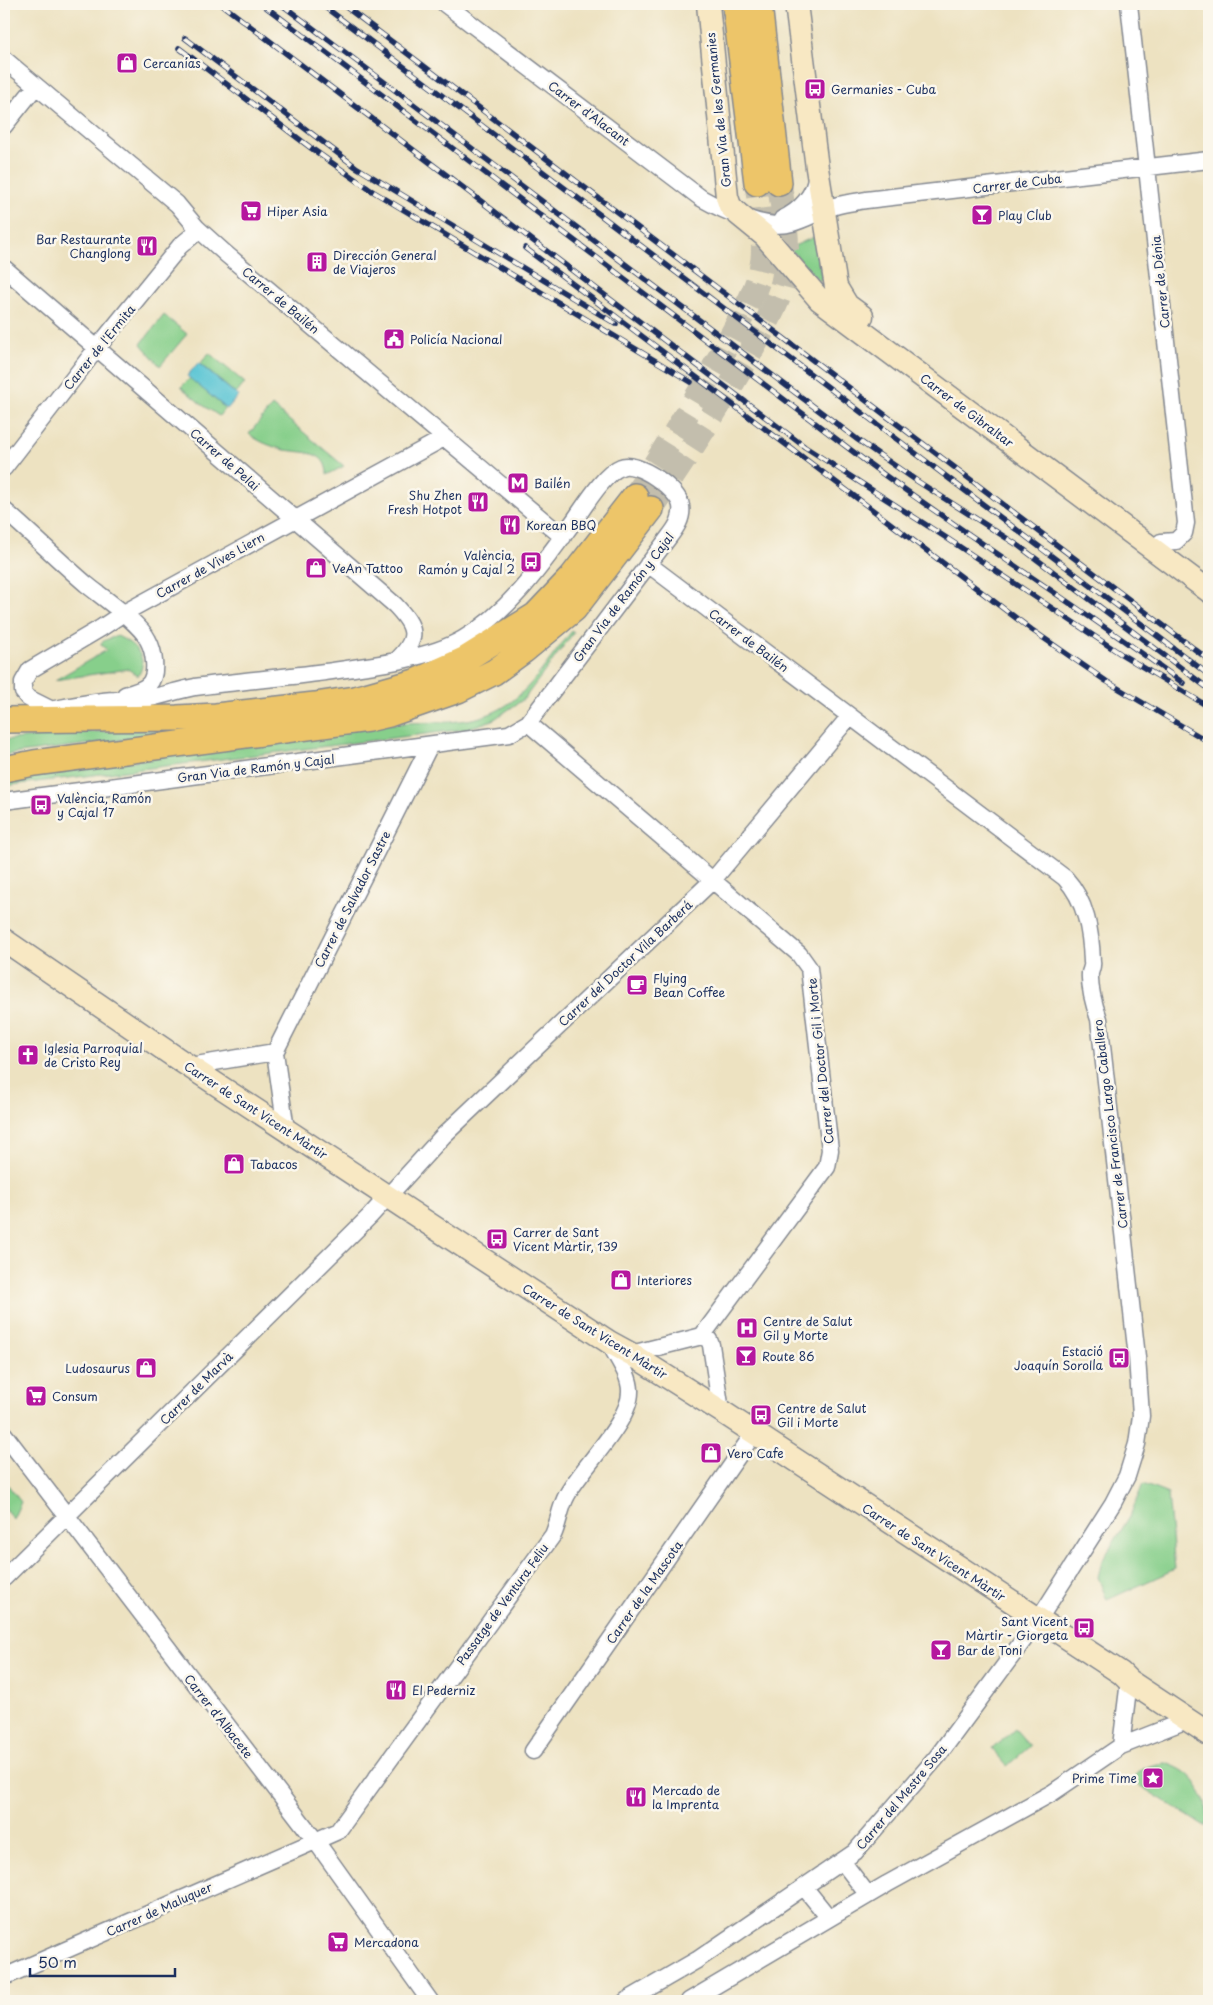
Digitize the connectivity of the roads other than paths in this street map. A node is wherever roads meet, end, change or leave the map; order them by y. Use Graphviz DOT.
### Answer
graph roads {
  1 [pos="446,4"];
  2 [pos="708,4"];
  3 [pos="735,4"];
  4 [pos="759,4"];
  5 [pos="796,4"];
  6 [pos="1129,4"];
  7 [pos="4,59"];
  8 [pos="36,86"];
  9 [pos="4,126"];
  10 [pos="1209,160"];
  11 [pos="818,168"];
  12 [pos="1147,168"];
  13 [pos="825,210"];
  14 [pos="738,214"];
  15 [pos="765,224"];
  16 [pos="197,228"];
  17 [pos="4,268"];
  18 [pos="97,348"];
  19 [pos="444,438"];
  20 [pos="4,468"];
  21 [pos="4,510"];
  22 [pos="294,519"];
  23 [pos="562,537"];
  24 [pos="1161,542"];
  25 [pos="648,564"];
  26 [pos="1209,579"];
  27 [pos="1209,591"];
  28 [pos="122,614"];
  29 [pos="396,661"];
  30 [pos="114,700"];
  31 [pos="52,710"];
  32 [pos="850,716"];
  33 [pos="14,719"];
  34 [pos="528,723"];
  35 [pos="430,745"];
  36 [pos="4,769"];
  37 [pos="4,801"];
  38 [pos="713,880"];
  39 [pos="4,940"];
  40 [pos="275,1052"];
  41 [pos="190,1066"];
  42 [pos="286,1130"];
  43 [pos="388,1198"];
  44 [pos="702,1336"];
  45 [pos="609,1342"];
  46 [pos="632,1354"];
  47 [pos="721,1411"];
  48 [pos="754,1433"];
  49 [pos="4,1434"];
  50 [pos="66,1516"];
  51 [pos="4,1578"];
  52 [pos="1039,1619"];
  53 [pos="1129,1681"];
  54 [pos="1181,1723"];
  55 [pos="1209,1734"];
  56 [pos="1121,1746"];
  57 [pos="533,1751"];
  58 [pos="315,1840"];
  59 [pos="842,1861"];
  60 [pos="804,1887"];
  61 [pos="868,1895"];
  62 [pos="829,1918"];
  63 [pos="4,1977"];
  64 [pos="430,2001"];
  65 [pos="626,2001"];
  66 [pos="689,2001"];
  1 -- 14 [label="street, Carrer d'Alacant"];
  2 -- 14 [label="main road, Gran Via de les Germanies"];
  3 -- 4 [label="main road"];
  5 -- 11 [label="main road"];
  6 -- 12 [label="street, Carrer de Dénia"];
  7 -- 8 [label="street, Carrer de Bailén"];
  8 -- 9 [label="street"];
  8 -- 16 [label="street, Carrer de Bailén"];
  10 -- 12 [label="street, Carrer de Cuba"];
  11 -- 13 [label="main road"];
  11 -- 15 [label="street"];
  12 -- 13 [label="street, Carrer de Cuba"];
  12 -- 24 [label="street, Carrer de Dénia"];
  13 -- 15 [label="street"];
  13 -- 24 [label="main road, Carrer de Gibraltar"];
  14 -- 15 [label="street"];
  14 -- 27 [label="main road, Carrer de Gibraltar"];
  16 -- 18 [label="street, Carrer de l'Ermita"];
  16 -- 19 [label="street, Carrer de Bailén"];
  17 -- 18 [label="street, Carrer de Pelai"];
  18 -- 20 [label="street, Carrer de l'Ermita"];
  18 -- 22 [label="street, Carrer de Pelai"];
  19 -- 22 [label="street, Carrer de Vives Liern"];
  19 -- 23 [label="street, Carrer de Bailén"];
  21 -- 28 [label="street"];
  22 -- 28 [label="street, Carrer de Vives Liern"];
  22 -- 29 [label="street, Carrer de Pelai"];
  23 -- 25 [label="street, Gran Via de Ramón y Cajal"];
  23 -- 29 [label="street, Gran Via de Ramón y Cajal"];
  24 -- 26 [label="main road, Carrer de Gibraltar"];
  25 -- 32 [label="street, Carrer de Bailén"];
  25 -- 34 [label="street, Gran Via de Ramón y Cajal"];
  28 -- 30 [label="street"];
  28 -- 31 [label="street, Carrer de Vives Liern"];
  29 -- 30 [label="street, Gran Via de Ramón y Cajal"];
  30 -- 31 [label="street, Gran Via de Ramón y Cajal"];
  31 -- 33 [label="street, Gran Via de Ramón y Cajal"];
  32 -- 38 [label="street, Carrer del Doctor Vila Barberá"];
  32 -- 52 [label="street, Carrer de Francisco Largo Caballero"];
  33 -- 36 [label="main road, Gran Via de Ramón y Cajal"];
  34 -- 35 [label="street, Gran Via de Ramón y Cajal"];
  34 -- 38 [label="street, Carrer del Doctor Gil i Morte"];
  35 -- 37 [label="street, Gran Via de Ramón y Cajal"];
  35 -- 40 [label="street, Carrer de Salvador Sastre"];
  38 -- 43 [label="street, Carrer del Doctor Vila Barberá"];
  38 -- 44 [label="street, Carrer del Doctor Gil i Morte"];
  39 -- 41 [label="main road, Carrer de Sant Vicent Màrtir"];
  40 -- 41 [label="street"];
  40 -- 42 [label="street"];
  41 -- 42 [label="main road, Carrer de Sant Vicent Màrtir"];
  42 -- 43 [label="main road, Carrer de Sant Vicent Màrtir"];
  43 -- 45 [label="main road, Carrer de Sant Vicent Màrtir"];
  43 -- 50 [label="street, Carrer de Marvà"];
  44 -- 46 [label="street"];
  44 -- 47 [label="street"];
  45 -- 46 [label="main road, Carrer de Sant Vicent Màrtir"];
  45 -- 58 [label="street, Passatge de Ventura Feliu"];
  46 -- 47 [label="main road, Carrer de Sant Vicent Màrtir"];
  47 -- 48 [label="main road, Carrer de Sant Vicent Màrtir"];
  48 -- 52 [label="main road, Carrer de Sant Vicent Màrtir"];
  48 -- 57 [label="street, Carrer de la Mascota"];
  49 -- 50 [label="street, Carrer d'Albacete"];
  50 -- 51 [label="street, Carrer de Marvà"];
  50 -- 58 [label="street, Carrer d'Albacete"];
  52 -- 53 [label="main road, Carrer de Sant Vicent Màrtir"];
  52 -- 59 [label="street, Carrer del Mestre Sosa"];
  53 -- 54 [label="main road, Carrer de Sant Vicent Màrtir"];
  53 -- 56 [label="street"];
  54 -- 55 [label="main road, Carrer de Sant Vicent Màrtir"];
  54 -- 56 [label="street"];
  56 -- 61 [label="street"];
  58 -- 63 [label="street, Carrer de Maluquer"];
  58 -- 64 [label="street, Carrer d'Albacete"];
  59 -- 60 [label="street, Carrer del Mestre Sosa"];
  59 -- 61 [label="street"];
  60 -- 62 [label="street"];
  60 -- 65 [label="street, Carrer del Mestre Sosa"];
  61 -- 62 [label="street"];
  62 -- 66 [label="street"];
}
